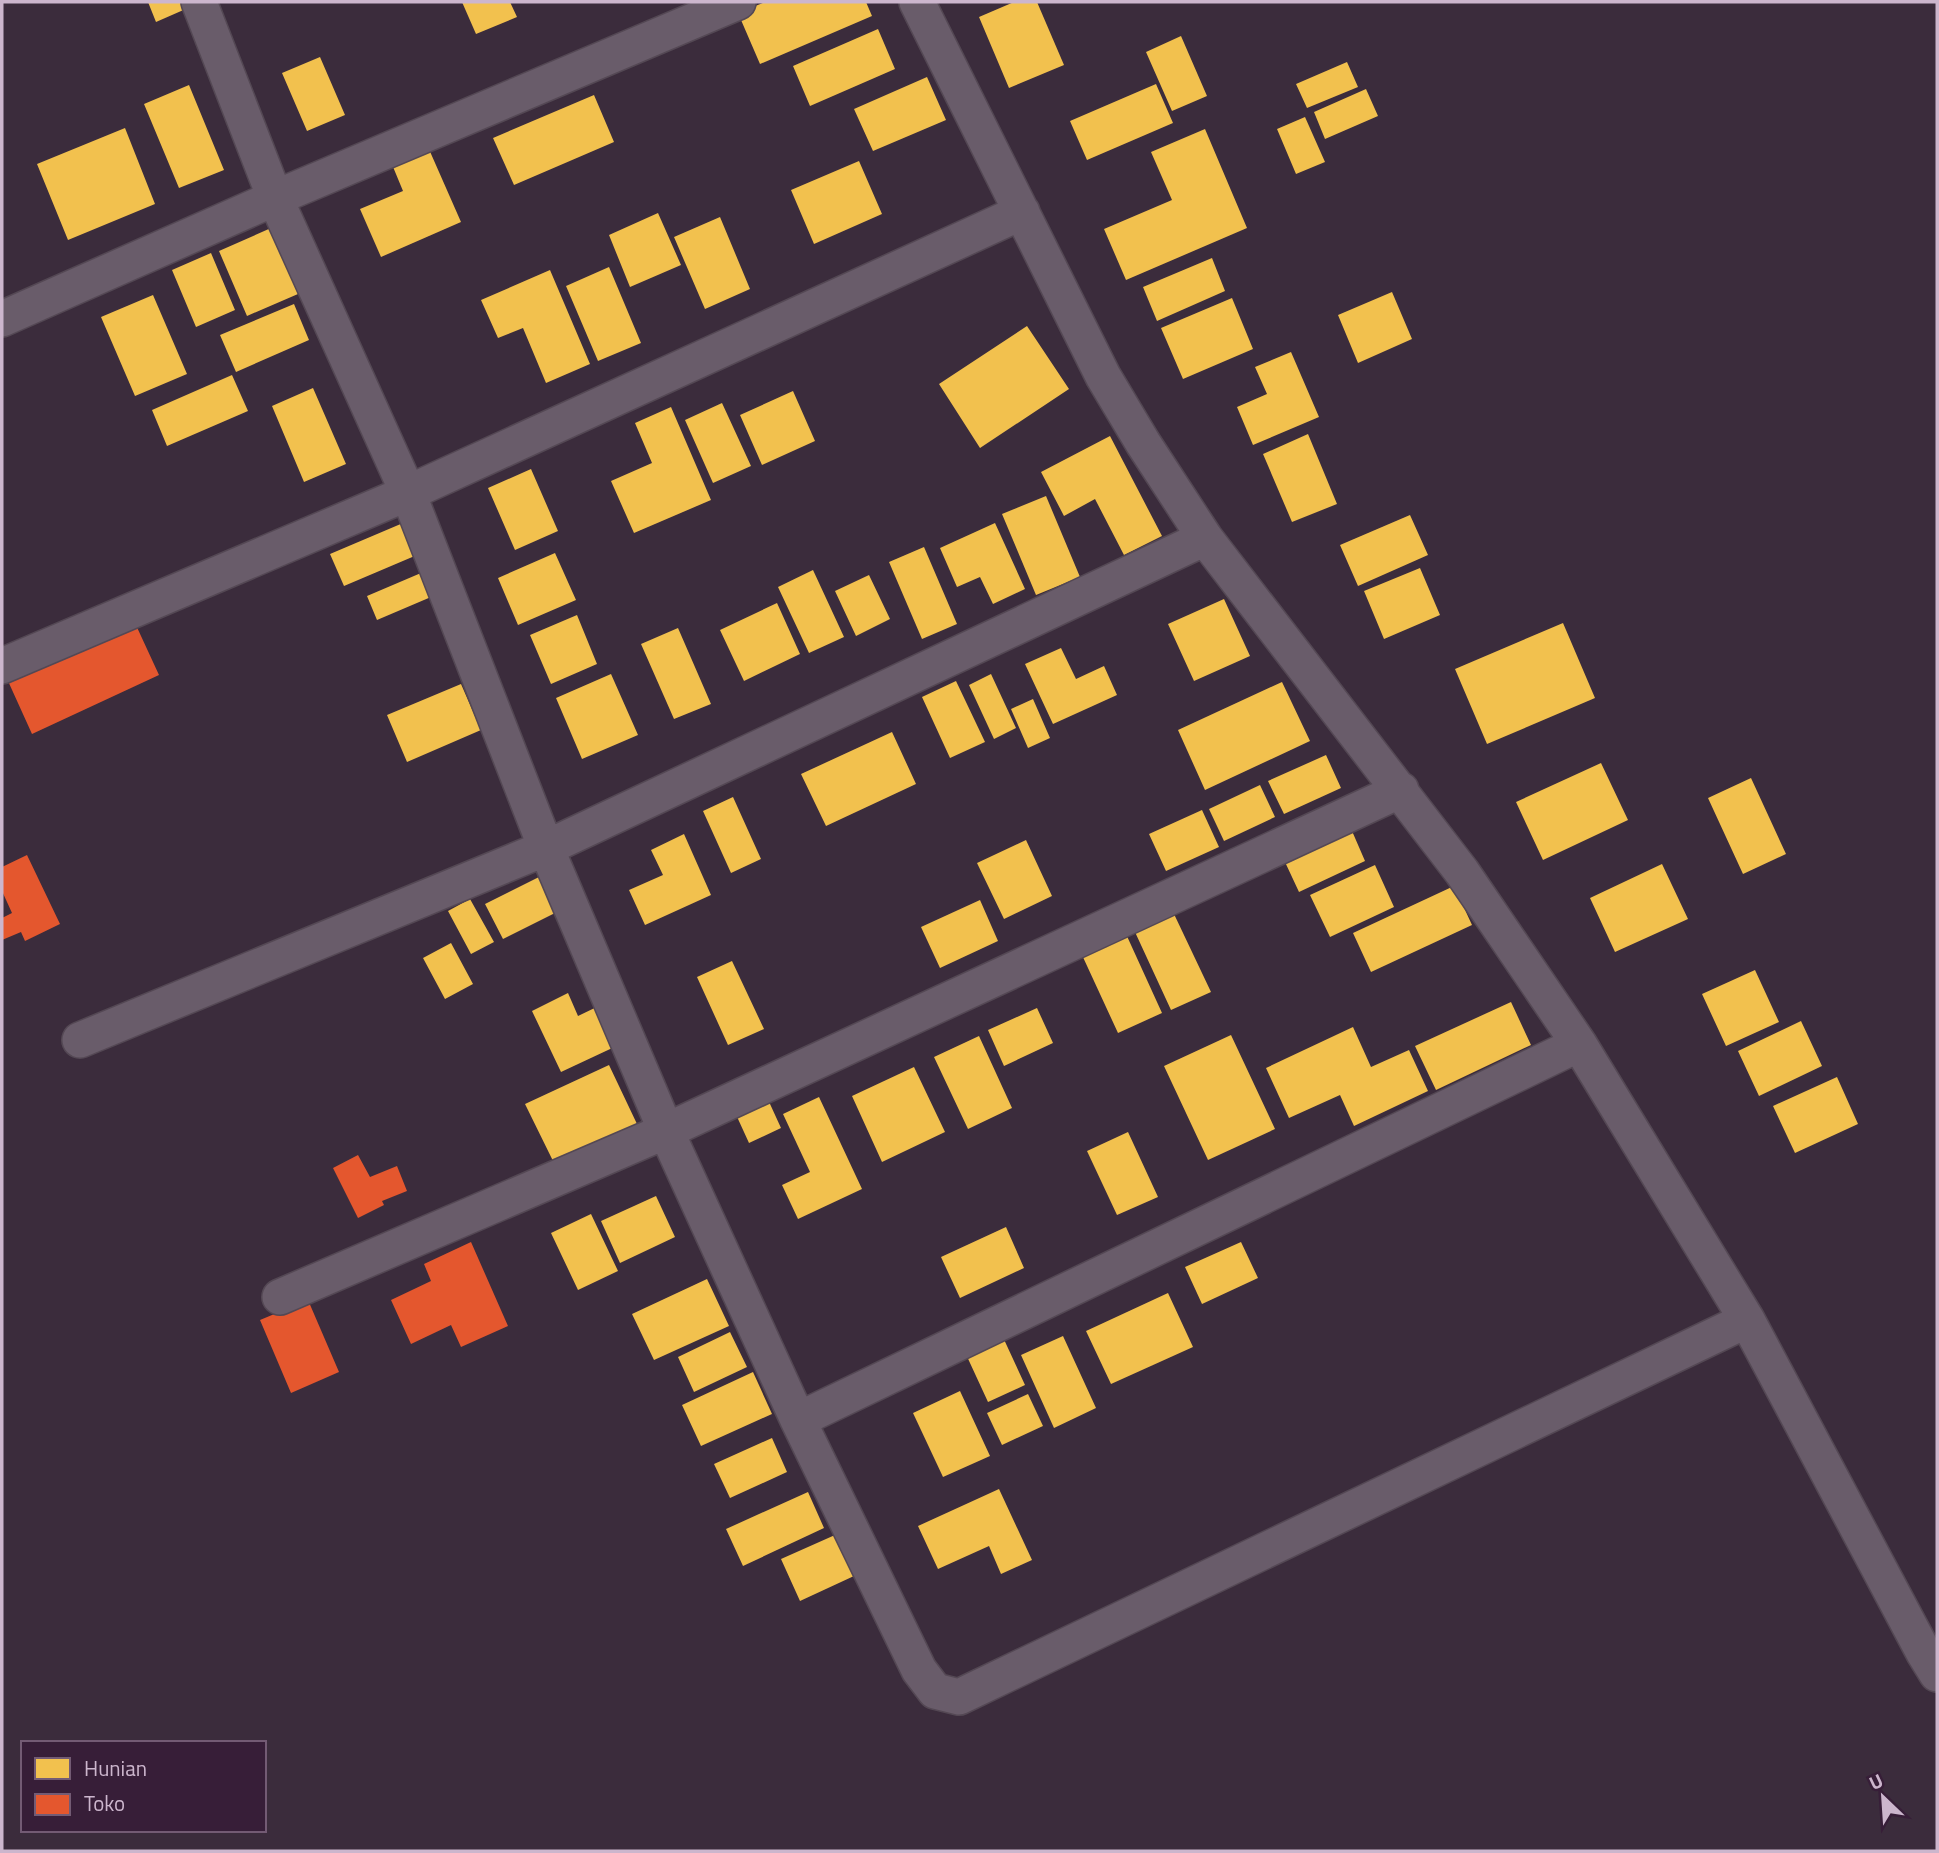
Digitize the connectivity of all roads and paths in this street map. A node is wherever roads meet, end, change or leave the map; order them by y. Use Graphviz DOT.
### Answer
graph roads {
  1 [pos="199,2"];
  2 [pos="738,2"];
  3 [pos="917,2"];
  4 [pos="275,198"];
  5 [pos="1022,212"];
  6 [pos="2,319"];
  7 [pos="408,493"];
  8 [pos="1205,538"];
  9 [pos="2,666"];
  10 [pos="1401,790"];
  11 [pos="546,848"];
  12 [pos="80,1040"];
  13 [pos="1579,1044"];
  14 [pos="666,1131"];
  15 [pos="280,1297"];
  16 [pos="1748,1320"];
  17 [pos="798,1420"];
  18 [pos="1937,1674"];
  1 -- 4 [label="street"];
  2 -- 4 [label="street"];
  3 -- 5 [label="street"];
  4 -- 6 [label="street"];
  4 -- 7 [label="street"];
  5 -- 7 [label="street"];
  5 -- 8 [label="street"];
  7 -- 9 [label="street"];
  7 -- 11 [label="street"];
  8 -- 10 [label="street"];
  8 -- 11 [label="street"];
  10 -- 13 [label="street"];
  10 -- 14 [label="street"];
  11 -- 12 [label="street"];
  11 -- 14 [label="street"];
  13 -- 16 [label="street"];
  13 -- 17 [label="street"];
  14 -- 15 [label="street"];
  14 -- 17 [label="street"];
  16 -- 17 [label="street"];
  16 -- 18 [label="street"];
}
